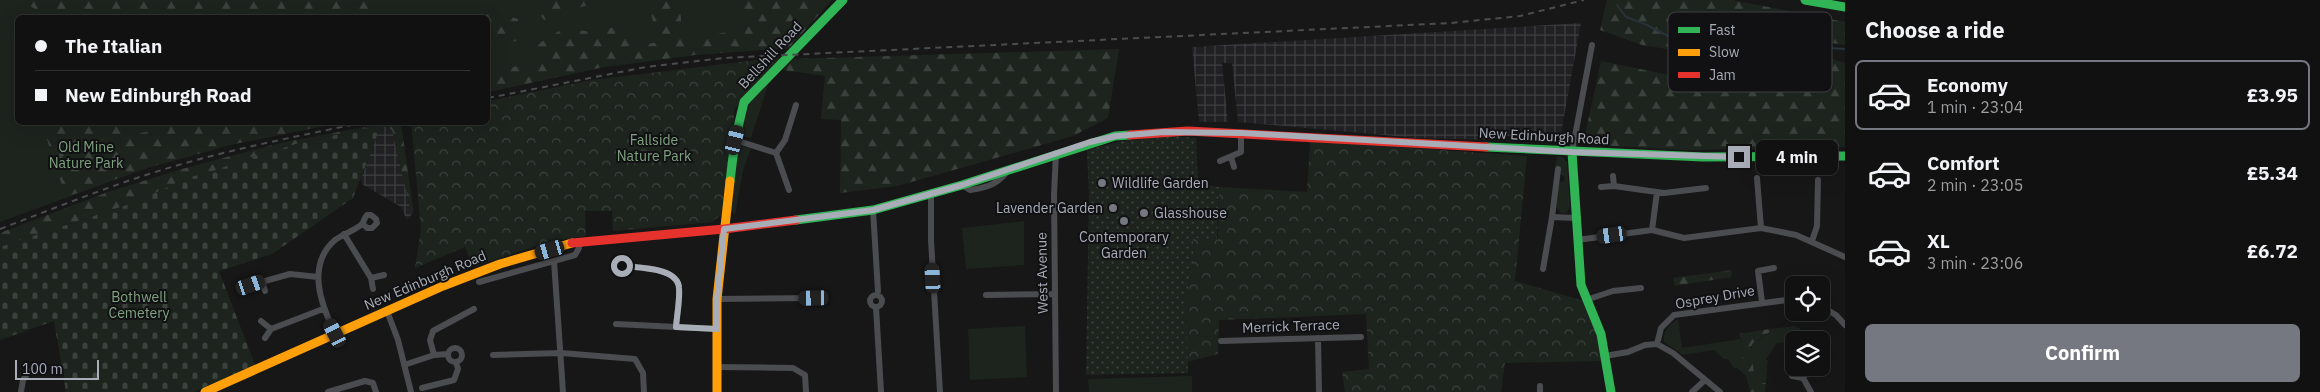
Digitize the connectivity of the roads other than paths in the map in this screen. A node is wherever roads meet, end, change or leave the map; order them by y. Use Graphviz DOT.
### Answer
graph roads {
  1 [pos="843,0"];
  2 [pos="1805,0"];
  3 [pos="1845,8"];
  4 [pos="1592,45"];
  5 [pos="796,104"];
  6 [pos="1242,133"];
  7 [pos="735,140"];
  8 [pos="1572,152"];
  9 [pos="776,153"];
  10 [pos="1056,153"];
  11 [pos="1845,156"];
  12 [pos="1231,158"];
  13 [pos="1220,161"];
  14 [pos="1234,167"];
  15 [pos="1558,169"];
  16 [pos="1613,176"];
  17 [pos="1556,178"];
  18 [pos="1757,178"];
  19 [pos="1564,179"];
  20 [pos="1818,180"];
  21 [pos="1614,186"];
  22 [pos="1601,187"];
  23 [pos="1706,188"];
  24 [pos="788,190"];
  25 [pos="1657,192"];
  26 [pos="932,194"];
  27 [pos="873,210"];
  28 [pos="1552,217"];
  29 [pos="1576,218"];
  30 [pos="364,224"];
  31 [pos="1761,228"];
  32 [pos="724,229"];
  33 [pos="1652,230"];
  34 [pos="344,234"];
  35 [pos="1577,240"];
  36 [pos="579,241"];
  37 [pos="1812,242"];
  38 [pos="1845,257"];
  39 [pos="554,261"];
  40 [pos="622,266"];
  41 [pos="1543,268"];
  42 [pos="1774,268"];
  43 [pos="384,275"];
  44 [pos="318,277"];
  45 [pos="371,278"];
  46 [pos="262,281"];
  47 [pos="479,282"];
  48 [pos="251,285"];
  49 [pos="1641,288"];
  50 [pos="373,289"];
  51 [pos="266,291"];
  52 [pos="878,291"];
  53 [pos="1055,294"];
  54 [pos="986,295"];
  55 [pos="814,298"];
  56 [pos="717,299"];
  57 [pos="1586,300"];
  58 [pos="1785,300"];
  59 [pos="1762,302"];
  60 [pos="876,308"];
  61 [pos="323,309"];
  62 [pos="474,309"];
  63 [pos="387,311"];
  64 [pos="1830,311"];
  65 [pos="261,321"];
  66 [pos="616,324"];
  67 [pos="1845,325"];
  68 [pos="676,327"];
  69 [pos="271,329"];
  70 [pos="717,329"];
  71 [pos="335,333"];
  72 [pos="1361,337"];
  73 [pos="265,338"];
  74 [pos="1318,338"];
  75 [pos="1221,341"];
  76 [pos="1657,344"];
  77 [pos="561,353"];
  78 [pos="448,354"];
  79 [pos="434,355"];
  80 [pos="493,355"];
  81 [pos="1605,356"];
  82 [pos="456,362"];
  83 [pos="404,365"];
  84 [pos="717,367"];
  85 [pos="28,371"];
  86 [pos="1792,376"];
  87 [pos="1804,378"];
  88 [pos="1705,380"];
  89 [pos="422,388"];
  90 [pos="21,392"];
  91 [pos="205,392"];
  92 [pos="328,392"];
  93 [pos="376,392"];
  94 [pos="410,392"];
  95 [pos="563,392"];
  96 [pos="644,392"];
  97 [pos="717,392"];
  98 [pos="806,392"];
  99 [pos="881,392"];
  100 [pos="940,392"];
  101 [pos="1056,392"];
  102 [pos="1319,392"];
  103 [pos="1611,392"];
  104 [pos="1692,392"];
  105 [pos="1720,392"];
  106 [pos="1811,392"];
  1 -- 7 [label="main road, Bellshill Road"];
  2 -- 3 [label="main road"];
  4 -- 8 [label="street"];
  5 -- 9 [label="street"];
  6 -- 8 [label="main road, New Edinburgh Road"];
  6 -- 10 [label="main road, New Edinburgh Road"];
  6 -- 12 [label="street"];
  7 -- 9 [label="street"];
  7 -- 32 [label="main road, Bellshill Road"];
  8 -- 11 [label="main road, New Edinburgh Road"];
  8 -- 29 [label="main road"];
  9 -- 24 [label="street"];
  10 -- 26 [label="main road, New Edinburgh Road"];
  10 -- 53 [label="street, West Avenue"];
  12 -- 13 [label="street"];
  12 -- 14 [label="street"];
  15 -- 17 [label="street"];
  16 -- 21 [label="street"];
  17 -- 19 [label="street"];
  17 -- 28 [label="street"];
  18 -- 31 [label="street"];
  20 -- 37 [label="street"];
  21 -- 22 [label="street"];
  21 -- 25 [label="street"];
  23 -- 25 [label="street"];
  25 -- 33 [label="street"];
  26 -- 27 [label="main road, New Edinburgh Road"];
  26 -- 100 [label="street"];
  27 -- 32 [label="main road, New Edinburgh Road"];
  27 -- 52 [label="street"];
  28 -- 29 [label="street"];
  28 -- 41 [label="street"];
  29 -- 35 [label="main road"];
  30 -- 34 [label="street"];
  31 -- 33 [label="street"];
  31 -- 37 [label="street"];
  32 -- 36 [label="main road, New Edinburgh Road"];
  32 -- 56 [label="main road, Bellshill Road"];
  33 -- 35 [label="street"];
  34 -- 44 [label="street"];
  34 -- 45 [label="street"];
  35 -- 57 [label="main road"];
  36 -- 39 [label="street, New Edinburgh Road"];
  36 -- 63 [label="main road, New Edinburgh Road"];
  37 -- 38 [label="street"];
  39 -- 47 [label="street, New Edinburgh Road"];
  39 -- 77 [label="street"];
  40 -- 68 [label="street"];
  42 -- 59 [label="street"];
  43 -- 45 [label="street"];
  44 -- 46 [label="street"];
  44 -- 61 [label="street"];
  45 -- 50 [label="street"];
  46 -- 48 [label="street"];
  46 -- 51 [label="street"];
  49 -- 57 [label="street"];
  53 -- 54 [label="street"];
  53 -- 101 [label="street, West Avenue"];
  55 -- 56 [label="street"];
  56 -- 70 [label="main road, Bellshill Road"];
  57 -- 81 [label="main road"];
  58 -- 59 [label="street, Osprey Drive"];
  59 -- 76 [label="street, Osprey Drive"];
  60 -- 99 [label="street"];
  61 -- 69 [label="street"];
  61 -- 71 [label="street"];
  62 -- 79 [label="street"];
  63 -- 71 [label="main road, New Edinburgh Road"];
  63 -- 83 [label="street"];
  64 -- 67 [label="street"];
  65 -- 69 [label="street"];
  66 -- 68 [label="street"];
  68 -- 70 [label="street"];
  69 -- 73 [label="street"];
  70 -- 84 [label="main road, Bellshill Road"];
  71 -- 91 [label="main road, New Edinburgh Road"];
  72 -- 74 [label="street, Merrick Terrace"];
  74 -- 75 [label="street, Merrick Terrace"];
  74 -- 102 [label="street"];
  76 -- 81 [label="street"];
  76 -- 88 [label="street"];
  77 -- 80 [label="street"];
  77 -- 95 [label="street"];
  77 -- 96 [label="street"];
  78 -- 79 [label="street"];
  78 -- 82 [label="street"];
  78 -- 82 [label="street"];
  79 -- 83 [label="street"];
  81 -- 103 [label="main road"];
  82 -- 89 [label="street"];
  83 -- 94 [label="street"];
  84 -- 97 [label="main road, Bellshill Road"];
  84 -- 98 [label="street"];
  85 -- 90 [label="street"];
  86 -- 87 [label="street"];
  87 -- 106 [label="street"];
  88 -- 104 [label="street"];
  88 -- 105 [label="street"];
  92 -- 93 [label="street"];
}
